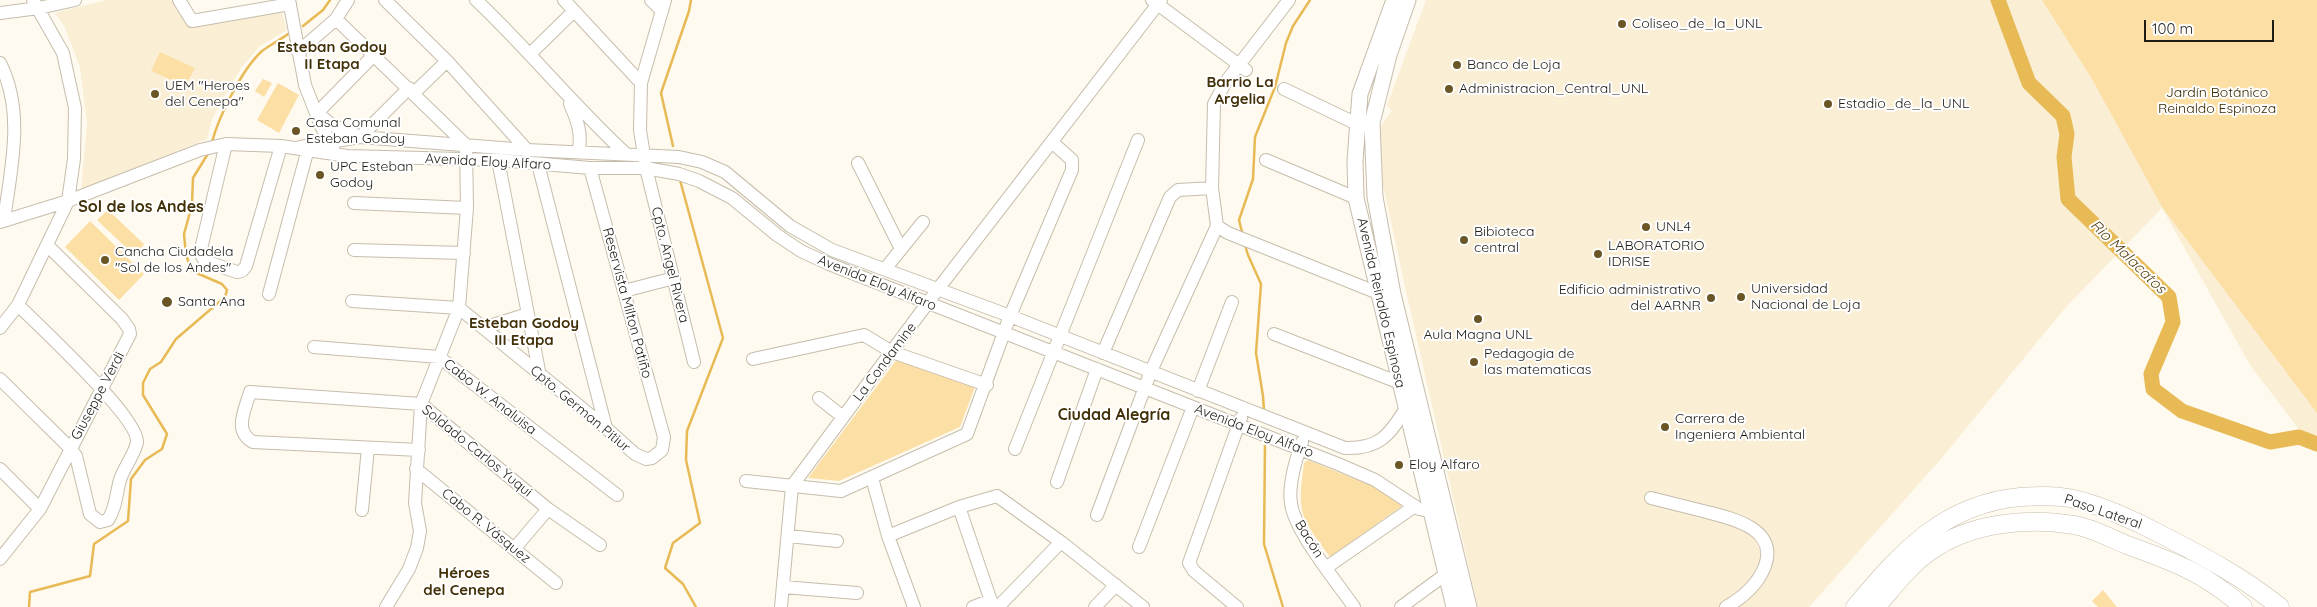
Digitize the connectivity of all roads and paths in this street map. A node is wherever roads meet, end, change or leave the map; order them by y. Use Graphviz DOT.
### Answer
graph roads {
  1 [pos="75,0"];
  2 [pos="179,0"];
  3 [pos="348,0"];
  4 [pos="385,0"];
  5 [pos="476,0"];
  6 [pos="564,0"];
  7 [pos="651,0"];
  8 [pos="1289,0"];
  9 [pos="1394,0"];
  10 [pos="1408,0"];
  11 [pos="1157,1"];
  12 [pos="290,2"];
  13 [pos="36,4"];
  14 [pos="663,6"];
  15 [pos="574,11"];
  16 [pos="0,13"];
  17 [pos="336,19"];
  18 [pos="298,52"];
  19 [pos="530,54"];
  20 [pos="374,55"];
  21 [pos="447,61"];
  22 [pos="0,63"];
  23 [pos="1243,68"];
  24 [pos="641,83"];
  25 [pos="1284,89"];
  26 [pos="412,91"];
  27 [pos="567,97"];
  28 [pos="317,113"];
  29 [pos="1357,124"];
  30 [pos="360,137"];
  31 [pos="1138,140"];
  32 [pos="329,141"];
  33 [pos="1053,143"];
  34 [pos="223,145"];
  35 [pos="466,145"];
  36 [pos="287,147"];
  37 [pos="309,148"];
  38 [pos="527,150"];
  39 [pos="578,152"];
  40 [pos="625,154"];
  41 [pos="643,154"];
  42 [pos="347,156"];
  43 [pos="498,160"];
  44 [pos="1266,160"];
  45 [pos="468,161"];
  46 [pos="858,163"];
  47 [pos="538,164"];
  48 [pos="590,168"];
  49 [pos="646,168"];
  50 [pos="1212,188"];
  51 [pos="1356,198"];
  52 [pos="68,201"];
  53 [pos="354,203"];
  54 [pos="467,208"];
  55 [pos="780,218"];
  56 [pos="2,221"];
  57 [pos="924,222"];
  58 [pos="1217,226"];
  59 [pos="770,230"];
  60 [pos="48,246"];
  61 [pos="901,249"];
  62 [pos="354,250"];
  63 [pos="464,253"];
  64 [pos="885,269"];
  65 [pos="674,278"];
  66 [pos="938,289"];
  67 [pos="624,291"];
  68 [pos="1386,293"];
  69 [pos="269,294"];
  70 [pos="352,301"];
  71 [pos="1232,302"];
  72 [pos="928,304"];
  73 [pos="18,305"];
  74 [pos="459,308"];
  75 [pos="528,314"];
  76 [pos="1010,316"];
  77 [pos="0,328"];
  78 [pos="483,328"];
  79 [pos="1003,333"];
  80 [pos="1274,334"];
  81 [pos="1059,336"];
  82 [pos="314,347"];
  83 [pos="892,352"];
  84 [pos="1053,352"];
  85 [pos="1103,353"];
  86 [pos="439,357"];
  87 [pos="752,359"];
  88 [pos="694,362"];
  89 [pos="1097,369"];
  90 [pos="1151,372"];
  91 [pos="540,376"];
  92 [pos="0,379"];
  93 [pos="1400,383"];
  94 [pos="987,385"];
  95 [pos="102,389"];
  96 [pos="1145,389"];
  97 [pos="1198,391"];
  98 [pos="818,398"];
  99 [pos="421,404"];
  100 [pos="1193,407"];
  101 [pos="1406,408"];
  102 [pos="1245,409"];
  103 [pos="843,417"];
  104 [pos="1238,425"];
  105 [pos="606,428"];
  106 [pos="1306,433"];
  107 [pos="664,437"];
  108 [pos="70,448"];
  109 [pos="368,448"];
  110 [pos="1300,448"];
  111 [pos="1015,449"];
  112 [pos="419,450"];
  113 [pos="0,469"];
  114 [pos="416,469"];
  115 [pos="872,478"];
  116 [pos="746,480"];
  117 [pos="1057,482"];
  118 [pos="792,486"];
  119 [pos="617,495"];
  120 [pos="1651,498"];
  121 [pos="1415,506"];
  122 [pos="959,507"];
  123 [pos="40,508"];
  124 [pos="548,508"];
  125 [pos="362,510"];
  126 [pos="1430,512"];
  127 [pos="1446,512"];
  128 [pos="1097,516"];
  129 [pos="788,536"];
  130 [pos="888,536"];
  131 [pos="837,540"];
  132 [pos="1061,542"];
  133 [pos="600,545"];
  134 [pos="1139,547"];
  135 [pos="514,549"];
  136 [pos="0,559"];
  137 [pos="1327,567"];
  138 [pos="1446,574"];
  139 [pos="556,582"];
  140 [pos="1116,585"];
  141 [pos="783,587"];
  142 [pos="857,593"];
  143 [pos="994,605"];
  144 [pos="386,607"];
  145 [pos="781,607"];
  146 [pos="914,607"];
  147 [pos="973,607"];
  148 [pos="1095,607"];
  149 [pos="1143,607"];
  150 [pos="1237,607"];
  151 [pos="1354,607"];
  152 [pos="1401,607"];
  153 [pos="1454,607"];
  154 [pos="1469,607"];
  155 [pos="1726,607"];
  156 [pos="1855,607"];
  157 [pos="1876,607"];
  158 [pos="2243,607"];
  159 [pos="2280,607"];
  1 -- 13 [label="street"];
  2 -- 12 [label="street"];
  3 -- 17 [label="street"];
  4 -- 21 [label="street"];
  5 -- 19 [label="street"];
  6 -- 15 [label="street"];
  7 -- 14 [label="street"];
  8 -- 23 [label="street"];
  9 -- 29 [label="main road, Avenida Reinaldo Espinosa"];
  10 -- 68 [label="main road, Avenida Reinaldo Espinosa"];
  11 -- 23 [label="street"];
  11 -- 33 [label="street, La Condamine"];
  12 -- 18 [label="street"];
  13 -- 16 [label="street"];
  13 -- 52 [label="street"];
  14 -- 24 [label="street, Cpto. Angel Rivera"];
  15 -- 19 [label="street"];
  15 -- 24 [label="street"];
  17 -- 18 [label="street"];
  17 -- 20 [label="street"];
  18 -- 28 [label="street"];
  19 -- 27 [label="street"];
  20 -- 26 [label="street"];
  20 -- 28 [label="street"];
  21 -- 26 [label="street"];
  21 -- 38 [label="street"];
  22 -- 56 [label="street"];
  23 -- 50 [label="street"];
  24 -- 41 [label="street, Cpto. Angel Rivera"];
  25 -- 29 [label="street"];
  26 -- 30 [label="street"];
  26 -- 35 [label="street"];
  27 -- 39 [label="street"];
  27 -- 40 [label="street"];
  28 -- 30 [label="street"];
  28 -- 32 [label="street"];
  29 -- 51 [label="main road, Avenida Reinaldo Espinosa"];
  30 -- 32 [label="street, Avenida Eloy Alfaro"];
  30 -- 35 [label="street, Avenida Eloy Alfaro"];
  31 -- 81 [label="street"];
  32 -- 37 [label="street, Avenida Eloy Alfaro"];
  32 -- 42 [label="street"];
  33 -- 66 [label="street, La Condamine"];
  33 -- 76 [label="street"];
  34 -- 36 [label="street, Avenida Eloy Alfaro"];
  34 -- 36 [label="street"];
  34 -- 52 [label="street, Avenida Eloy Alfaro"];
  35 -- 38 [label="street, Avenida Eloy Alfaro"];
  35 -- 45 [label="street"];
  36 -- 37 [label="street, Avenida Eloy Alfaro"];
  37 -- 42 [label="street, Avenida Eloy Alfaro"];
  37 -- 69 [label="street"];
  38 -- 39 [label="street, Avenida Eloy Alfaro"];
  39 -- 40 [label="street, Avenida Eloy Alfaro"];
  40 -- 41 [label="street, Avenida Eloy Alfaro"];
  41 -- 49 [label="street, Cpto. Angel Rivera"];
  41 -- 55 [label="street, Avenida Eloy Alfaro"];
  42 -- 45 [label="street, Avenida Eloy Alfaro"];
  43 -- 45 [label="street, Avenida Eloy Alfaro"];
  43 -- 47 [label="street, Avenida Eloy Alfaro"];
  43 -- 75 [label="street"];
  44 -- 51 [label="street"];
  45 -- 54 [label="street"];
  46 -- 61 [label="street"];
  47 -- 48 [label="street, Avenida Eloy Alfaro"];
  47 -- 105 [label="street"];
  48 -- 49 [label="street, Avenida Eloy Alfaro"];
  48 -- 67 [label="street, Reservista Milton Patiño"];
  49 -- 59 [label="street, Avenida Eloy Alfaro"];
  49 -- 65 [label="street, Cpto. Angel Rivera"];
  50 -- 58 [label="street"];
  50 -- 85 [label="street"];
  51 -- 68 [label="main road, Avenida Reinaldo Espinosa"];
  52 -- 56 [label="street, Avenida Eloy Alfaro"];
  52 -- 60 [label="street"];
  53 -- 54 [label="street"];
  54 -- 63 [label="street"];
  55 -- 59 [label="street"];
  55 -- 64 [label="street, Avenida Eloy Alfaro"];
  57 -- 61 [label="street"];
  58 -- 68 [label="street"];
  58 -- 90 [label="street"];
  59 -- 72 [label="street, Avenida Eloy Alfaro"];
  60 -- 73 [label="street"];
  60 -- 95 [label="street, Giuseppe Verdi"];
  61 -- 64 [label="street"];
  62 -- 63 [label="street"];
  63 -- 74 [label="street"];
  64 -- 66 [label="street, Avenida Eloy Alfaro"];
  65 -- 67 [label="street"];
  65 -- 88 [label="street, Cpto. Angel Rivera"];
  66 -- 72 [label="street, La Condamine"];
  66 -- 76 [label="street, Avenida Eloy Alfaro"];
  67 -- 107 [label="street, Reservista Milton Patiño"];
  68 -- 93 [label="main road, Avenida Reinaldo Espinosa"];
  68 -- 127 [label="main road, Avenida Reinaldo Espinosa"];
  70 -- 74 [label="street"];
  71 -- 97 [label="street"];
  72 -- 79 [label="street, Avenida Eloy Alfaro"];
  72 -- 83 [label="street, La Condamine"];
  73 -- 77 [label="street"];
  73 -- 95 [label="street"];
  74 -- 78 [label="street, Cpto. German Pitiur"];
  74 -- 86 [label="street"];
  75 -- 78 [label="street"];
  75 -- 91 [label="street"];
  76 -- 79 [label="street"];
  76 -- 81 [label="street, Avenida Eloy Alfaro"];
  78 -- 91 [label="street, Cpto. German Pitiur"];
  79 -- 84 [label="street, Avenida Eloy Alfaro"];
  79 -- 94 [label="street"];
  80 -- 93 [label="street"];
  81 -- 84 [label="street"];
  81 -- 85 [label="street, Avenida Eloy Alfaro"];
  82 -- 86 [label="street, Cabo W. Analuisa"];
  83 -- 87 [label="street"];
  83 -- 94 [label="street"];
  83 -- 103 [label="street, La Condamine"];
  84 -- 89 [label="street, Avenida Eloy Alfaro"];
  84 -- 111 [label="street"];
  85 -- 90 [label="street, Avenida Eloy Alfaro"];
  86 -- 99 [label="street"];
  86 -- 119 [label="street, Cabo W. Analuisa"];
  89 -- 96 [label="street, Avenida Eloy Alfaro"];
  89 -- 117 [label="street"];
  90 -- 96 [label="street"];
  90 -- 97 [label="street, Avenida Eloy Alfaro"];
  91 -- 105 [label="street, Cpto. German Pitiur"];
  92 -- 108 [label="street"];
  93 -- 101 [label="main road, Avenida Reinaldo Espinosa"];
  94 -- 115 [label="street"];
  95 -- 108 [label="street, Giuseppe Verdi"];
  95 -- 108 [label="street"];
  96 -- 100 [label="street, Avenida Eloy Alfaro"];
  96 -- 128 [label="street"];
  97 -- 102 [label="street, Avenida Eloy Alfaro"];
  98 -- 103 [label="street"];
  99 -- 109 [label="street, Soldado Carlos Yuqui"];
  99 -- 112 [label="street"];
  99 -- 124 [label="street, Soldado Carlos Yuqui"];
  100 -- 104 [label="street, Avenida Eloy Alfaro"];
  100 -- 134 [label="street"];
  101 -- 106 [label="street, Avenida Eloy Alfaro"];
  101 -- 126 [label="main road, Avenida Reinaldo Espinosa"];
  102 -- 104 [label="street"];
  102 -- 106 [label="street, Avenida Eloy Alfaro"];
  103 -- 118 [label="street, La Condamine"];
  104 -- 110 [label="street, Avenida Eloy Alfaro"];
  104 -- 150 [label="street"];
  105 -- 107 [label="street, Cpto. German Pitiur"];
  106 -- 110 [label="street, Bacón"];
  108 -- 123 [label="street, Giuseppe Verdi"];
  109 -- 112 [label="street"];
  109 -- 125 [label="street"];
  110 -- 121 [label="street, Avenida Eloy Alfaro"];
  110 -- 137 [label="street, Bacón"];
  112 -- 114 [label="street"];
  113 -- 123 [label="street"];
  114 -- 135 [label="street, Cabo R. Vásquez"];
  114 -- 144 [label="street"];
  115 -- 118 [label="street"];
  115 -- 130 [label="street"];
  116 -- 118 [label="street"];
  118 -- 129 [label="street"];
  120 -- 155 [label="street"];
  121 -- 126 [label="street, Avenida Eloy Alfaro"];
  121 -- 137 [label="street"];
  122 -- 130 [label="street"];
  122 -- 132 [label="street"];
  122 -- 143 [label="street"];
  123 -- 136 [label="street, Giuseppe Verdi"];
  124 -- 133 [label="street, Soldado Carlos Yuqui"];
  124 -- 135 [label="street"];
  126 -- 127 [label="street, Avenida Eloy Alfaro"];
  126 -- 138 [label="main road, Avenida Reinaldo Espinosa"];
  127 -- 154 [label="main road, Avenida Reinaldo Espinosa"];
  129 -- 131 [label="street"];
  129 -- 141 [label="street"];
  130 -- 146 [label="street"];
  132 -- 140 [label="street"];
  132 -- 143 [label="street"];
  135 -- 139 [label="street, Cabo R. Vásquez"];
  137 -- 151 [label="street, Bacón"];
  138 -- 152 [label="street"];
  138 -- 153 [label="main road, Avenida Reinaldo Espinosa"];
  140 -- 148 [label="street"];
  140 -- 149 [label="street"];
  141 -- 142 [label="street"];
  141 -- 145 [label="street"];
  143 -- 147 [label="street"];
  156 -- 159 [label="highway, Paso Lateral"];
  157 -- 158 [label="highway, Paso Lateral"];
}
